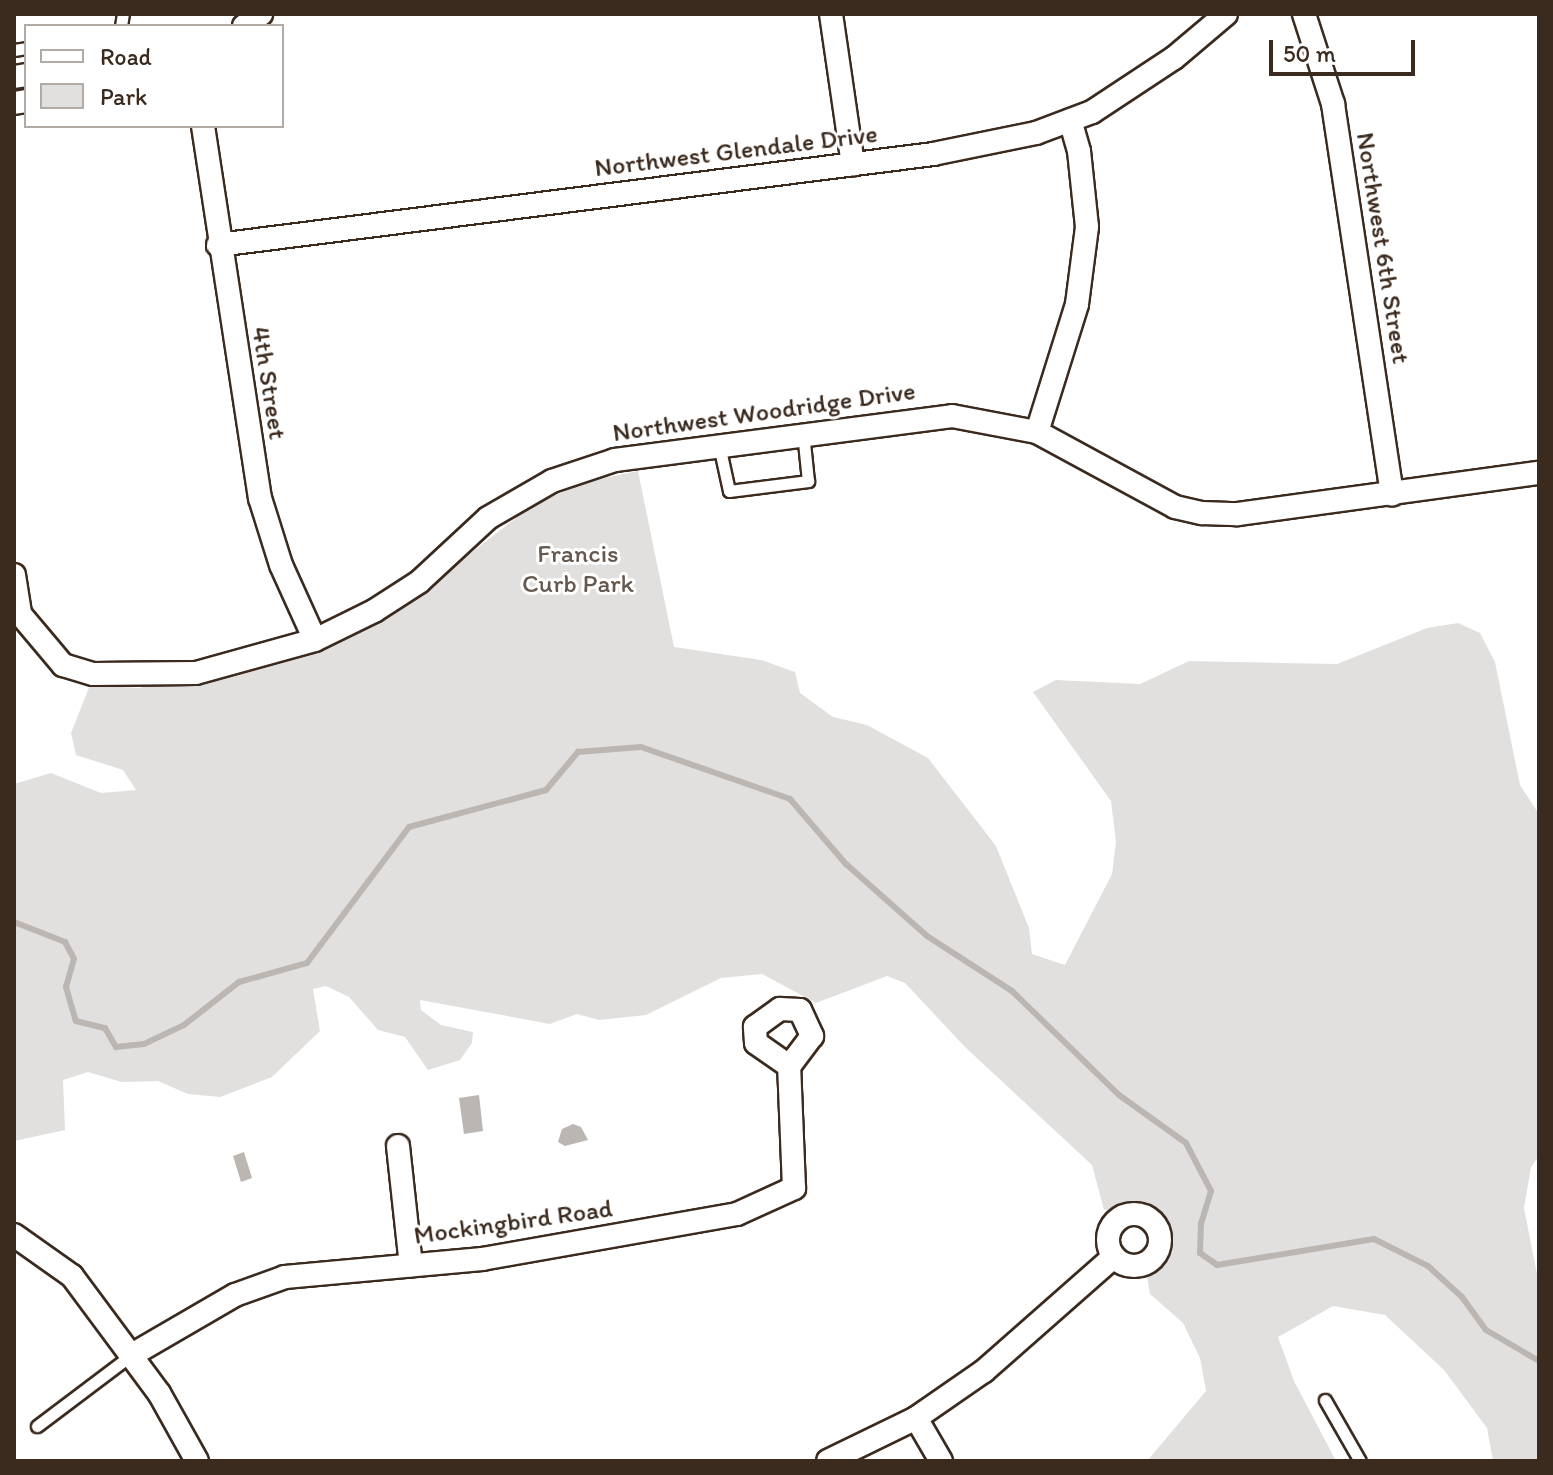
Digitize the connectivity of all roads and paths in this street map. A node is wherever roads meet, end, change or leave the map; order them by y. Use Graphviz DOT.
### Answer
graph roads {
  1 [pos="831,14"];
  2 [pos="1226,14"];
  3 [pos="1304,14"];
  4 [pos="1070,120"];
  5 [pos="203,128"];
  6 [pos="853,164"];
  7 [pos="218,245"];
  8 [pos="1037,432"];
  9 [pos="803,433"];
  10 [pos="719,445"];
  11 [pos="1539,473"];
  12 [pos="1392,495"];
  13 [pos="14,575"];
  14 [pos="315,640"];
  15 [pos="789,1066"];
  16 [pos="398,1146"];
  17 [pos="14,1235"];
  18 [pos="1112,1258"];
  19 [pos="411,1265"];
  20 [pos="130,1356"];
  21 [pos="1325,1400"];
  22 [pos="916,1418"];
  23 [pos="37,1426"];
  24 [pos="197,1461"];
  25 [pos="828,1461"];
  26 [pos="941,1461"];
  27 [pos="1360,1461"];
  1 -- 6 [label="street"];
  2 -- 4 [label="street, Northwest Glendale Drive"];
  3 -- 12 [label="street, Northwest 6th Street"];
  4 -- 6 [label="street, Northwest Glendale Drive"];
  4 -- 8 [label="street"];
  5 -- 7 [label="street, 4th Street"];
  6 -- 7 [label="street, Northwest Glendale Drive"];
  7 -- 14 [label="street, 4th Street"];
  8 -- 9 [label="street, Northwest Woodridge Drive"];
  8 -- 12 [label="street, Northwest Woodridge Drive"];
  9 -- 10 [label="street, Northwest Woodridge Drive"];
  9 -- 10 [label="lane"];
  10 -- 14 [label="street, Northwest Woodridge Drive"];
  11 -- 12 [label="street, Northwest Woodridge Drive"];
  13 -- 14 [label="street, Northwest Woodridge Drive"];
  15 -- 19 [label="street, Mockingbird Road"];
  16 -- 19 [label="street"];
  17 -- 20 [label="street"];
  18 -- 22 [label="street"];
  19 -- 20 [label="street, Mockingbird Road"];
  20 -- 23 [label="lane"];
  20 -- 24 [label="street"];
  21 -- 27 [label="lane"];
  22 -- 25 [label="street"];
  22 -- 26 [label="street"];
}
